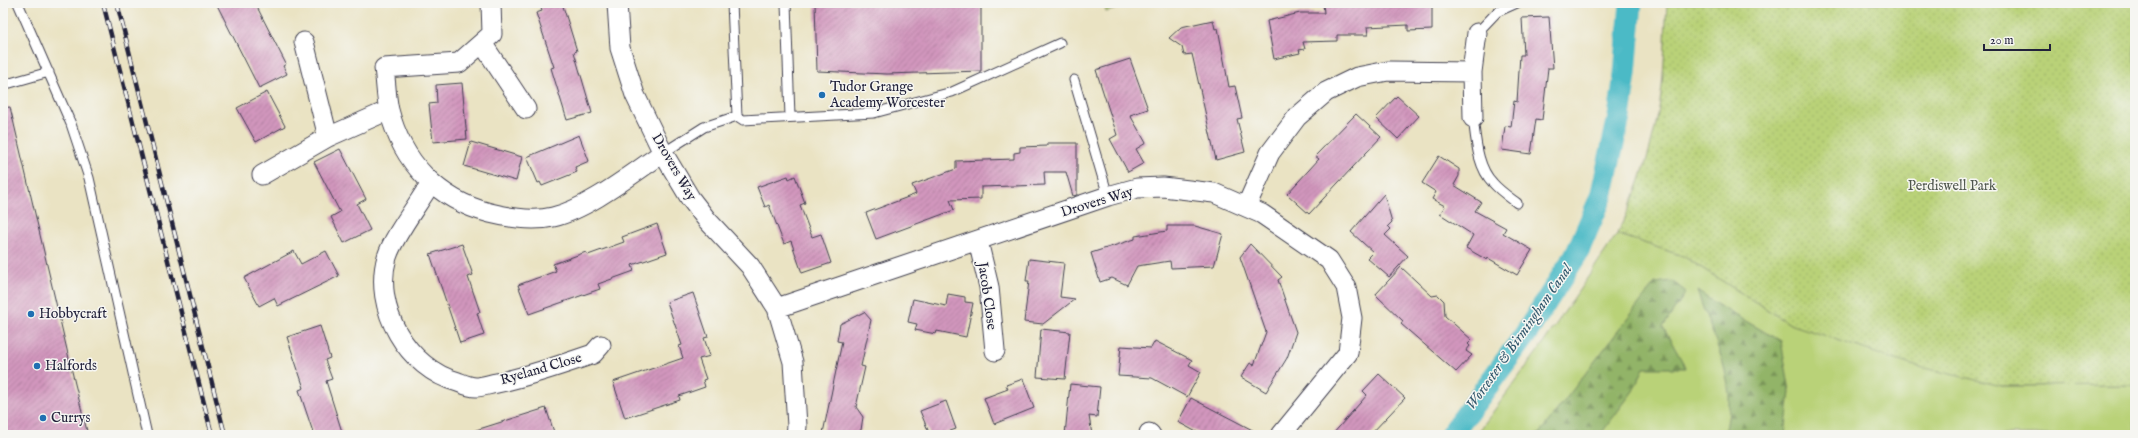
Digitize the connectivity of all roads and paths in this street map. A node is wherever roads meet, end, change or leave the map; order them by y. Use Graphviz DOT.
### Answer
graph roads {
  1 [pos="18,3"];
  2 [pos="491,3"];
  3 [pos="617,3"];
  4 [pos="732,3"];
  5 [pos="786,3"];
  6 [pos="1517,3"];
  7 [pos="1477,33"];
  8 [pos="304,42"];
  9 [pos="482,43"];
  10 [pos="1060,43"];
  11 [pos="49,72"];
  12 [pos="1472,72"];
  13 [pos="1074,80"];
  14 [pos="3,85"];
  15 [pos="526,109"];
  16 [pos="389,110"];
  17 [pos="737,116"];
  18 [pos="790,117"];
  19 [pos="1473,118"];
  20 [pos="328,137"];
  21 [pos="663,153"];
  22 [pos="262,175"];
  23 [pos="430,184"];
  24 [pos="1108,196"];
  25 [pos="1517,203"];
  26 [pos="1246,207"];
  27 [pos="978,241"];
  28 [pos="777,308"];
  29 [pos="601,345"];
  30 [pos="995,351"];
  31 [pos="147,435"];
  32 [pos="796,435"];
  33 [pos="1281,435"];
  1 -- 11 [label="lane"];
  2 -- 9 [label="street"];
  3 -- 21 [label="street, Drovers Way"];
  4 -- 17 [label="lane"];
  5 -- 18 [label="lane"];
  6 -- 7 [label="lane"];
  7 -- 12 [label="street"];
  8 -- 20 [label="street"];
  9 -- 15 [label="street"];
  9 -- 16 [label="street"];
  10 -- 18 [label="lane"];
  11 -- 14 [label="lane"];
  11 -- 31 [label="lane"];
  12 -- 19 [label="street"];
  12 -- 26 [label="street"];
  13 -- 24 [label="lane"];
  16 -- 20 [label="street"];
  16 -- 23 [label="street"];
  17 -- 18 [label="lane"];
  17 -- 21 [label="lane"];
  19 -- 25 [label="lane"];
  20 -- 22 [label="street"];
  21 -- 23 [label="street"];
  21 -- 28 [label="street, Drovers Way"];
  23 -- 29 [label="street, Ryeland Close"];
  24 -- 26 [label="street, Drovers Way"];
  24 -- 27 [label="street, Drovers Way"];
  26 -- 33 [label="street, Drovers Way"];
  27 -- 28 [label="street, Drovers Way"];
  27 -- 30 [label="street, Jacob Close"];
  28 -- 32 [label="street, Drovers Way"];
}
